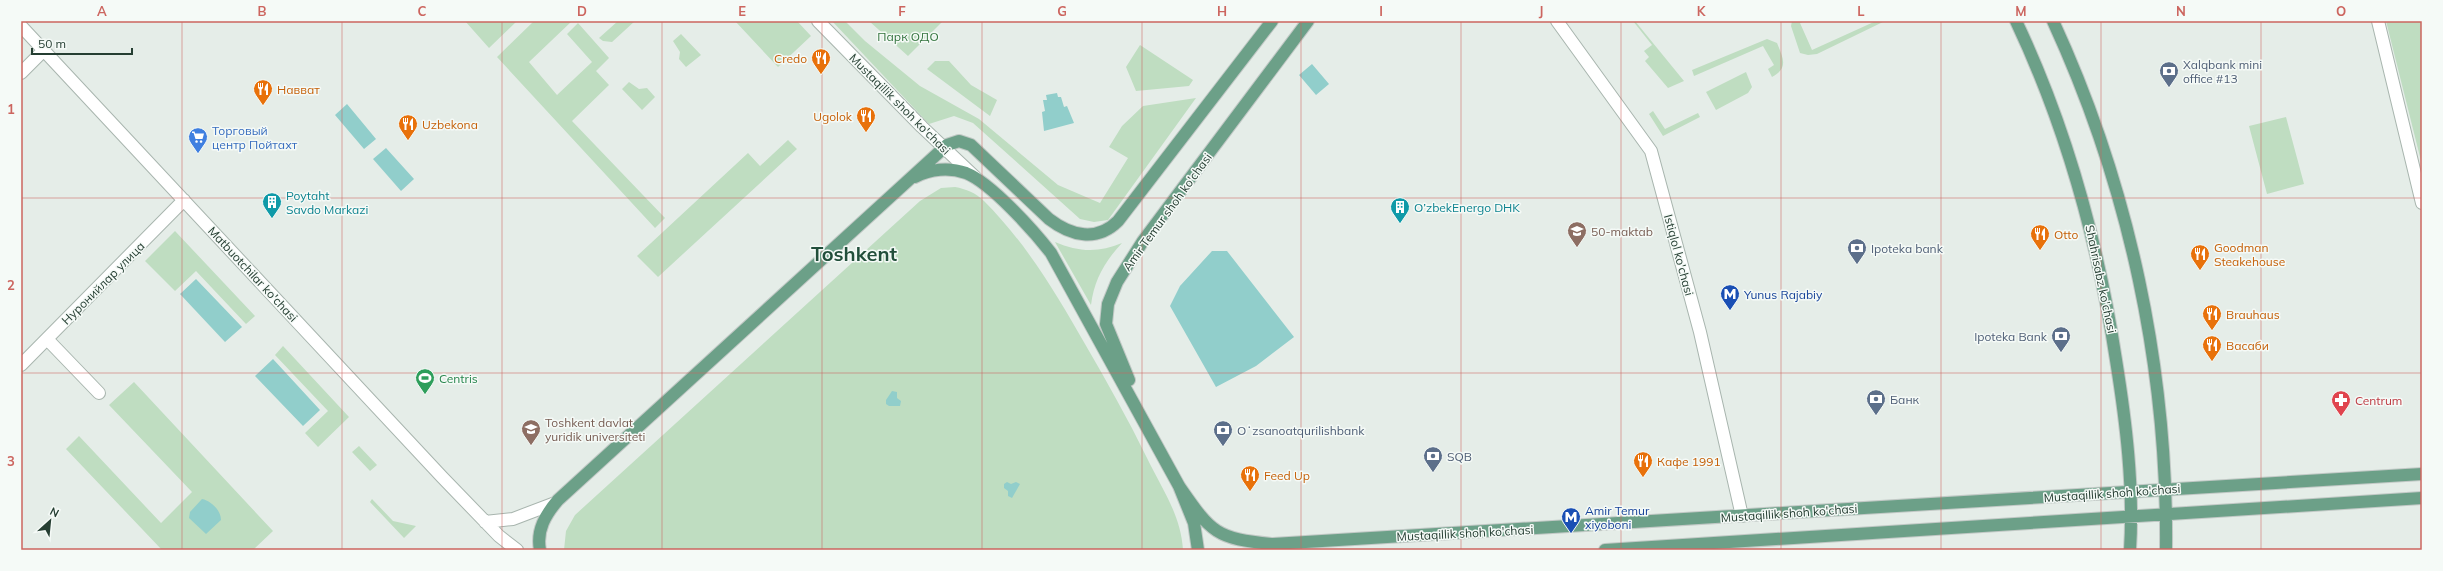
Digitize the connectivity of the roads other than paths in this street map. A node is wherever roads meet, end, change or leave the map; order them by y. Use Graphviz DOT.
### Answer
graph roads {
  1 [pos="818,21"];
  2 [pos="1272,21"];
  3 [pos="1308,21"];
  4 [pos="1557,21"];
  5 [pos="2016,21"];
  6 [pos="2053,21"];
  7 [pos="2378,21"];
  8 [pos="21,26"];
  9 [pos="44,50"];
  10 [pos="21,73"];
  11 [pos="943,148"];
  12 [pos="907,181"];
  13 [pos="984,185"];
  14 [pos="184,200"];
  15 [pos="2422,203"];
  16 [pos="47,339"];
  17 [pos="21,365"];
  18 [pos="99,393"];
  19 [pos="1158,446"];
  20 [pos="2422,474"];
  21 [pos="1179,486"];
  22 [pos="2166,489"];
  23 [pos="2130,492"];
  24 [pos="2422,498"];
  25 [pos="555,503"];
  26 [pos="2166,514"];
  27 [pos="1742,516"];
  28 [pos="2130,516"];
  29 [pos="485,522"];
  30 [pos="1715,546"];
  31 [pos="1738,546"];
  32 [pos="517,550"];
  33 [pos="540,550"];
  34 [pos="1198,550"];
  35 [pos="1605,550"];
  36 [pos="2130,550"];
  37 [pos="2166,550"];
  1 -- 11 [label="street, Mustaqillik shoh ko'chasi"];
  2 -- 11 [label="main road"];
  3 -- 19 [label="main road, Amir Temur shoh ko'chasi"];
  4 -- 27 [label="street, Istiqlol ko'chasi"];
  5 -- 23 [label="main road, Shahrisabz ko'chasi"];
  6 -- 22 [label="main road"];
  7 -- 15 [label="street"];
  8 -- 9 [label="street, Matbuotchilar ko'chasi"];
  9 -- 10 [label="street"];
  9 -- 14 [label="street, Matbuotchilar ko'chasi"];
  11 -- 12 [label="main road"];
  11 -- 13 [label="street, Mustaqillik shoh ko'chasi"];
  12 -- 13 [label="main road"];
  12 -- 25 [label="main road"];
  13 -- 19 [label="main road"];
  14 -- 16 [label="street, Нуронийлар улица"];
  14 -- 29 [label="street, Matbuotchilar ko'chasi"];
  16 -- 17 [label="street, Нуронийлар улица"];
  16 -- 18 [label="street"];
  19 -- 21 [label="main road"];
  20 -- 22 [label="main road, Mustaqillik shoh ko'chasi"];
  21 -- 27 [label="main road, Mustaqillik shoh ko'chasi"];
  21 -- 34 [label="main road"];
  22 -- 23 [label="main road, Mustaqillik shoh ko'chasi"];
  22 -- 26 [label="main road"];
  23 -- 27 [label="main road, Mustaqillik shoh ko'chasi"];
  23 -- 28 [label="main road, Shahrisabz ko'chasi"];
  24 -- 26 [label="main road, Mustaqillik shoh ko'chasi"];
  25 -- 29 [label="street"];
  25 -- 33 [label="main road"];
  26 -- 28 [label="main road, Mustaqillik shoh ko'chasi"];
  26 -- 37 [label="main road"];
  28 -- 31 [label="main road, Mustaqillik shoh ko'chasi"];
  28 -- 36 [label="main road, Shahrisabz ko'chasi"];
  29 -- 32 [label="street, Matbuotchilar ko'chasi"];
  30 -- 31 [label="main road, Mustaqillik shoh ko'chasi"];
  30 -- 35 [label="main road, Mustaqillik shoh ko'chasi"];
}
